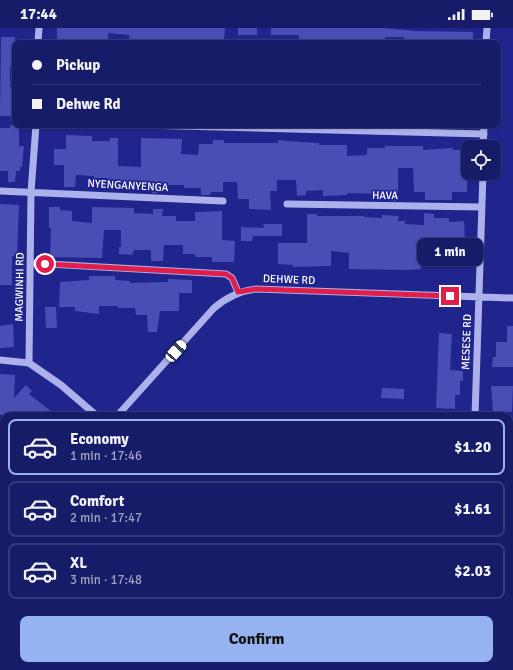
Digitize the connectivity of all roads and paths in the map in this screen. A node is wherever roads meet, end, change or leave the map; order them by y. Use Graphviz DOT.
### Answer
graph roads {
  1 [pos="39,28"];
  2 [pos="486,28"];
  3 [pos="38,40"];
  4 [pos="486,40"];
  5 [pos="36,128"];
  6 [pos="255,128"];
  7 [pos="484,128"];
  8 [pos="484,134"];
  9 [pos="484,140"];
  10 [pos="483,180"];
  11 [pos="0,191"];
  12 [pos="31,192"];
  13 [pos="223,201"];
  14 [pos="288,204"];
  15 [pos="482,207"];
  16 [pos="30,263"];
  17 [pos="238,292"];
  18 [pos="479,297"];
  19 [pos="513,298"];
  20 [pos="0,360"];
  21 [pos="29,363"];
  22 [pos="92,412"];
  23 [pos="121,412"];
  24 [pos="475,412"];
  1 -- 3 [label="street"];
  2 -- 4 [label="street"];
  5 -- 12 [label="street, MAGWINHI RD"];
  6 -- 8 [label="street"];
  7 -- 8 [label="street"];
  8 -- 9 [label="street"];
  10 -- 15 [label="street, MESESE RD"];
  11 -- 12 [label="street, NYENGANYENGA"];
  12 -- 13 [label="street, NYENGANYENGA"];
  12 -- 16 [label="street, MAGWINHI RD"];
  14 -- 15 [label="street, HAVA"];
  15 -- 18 [label="street, MESESE RD"];
  16 -- 17 [label="street"];
  16 -- 21 [label="street, MAGWINHI RD"];
  17 -- 18 [label="street, DEHWE RD"];
  17 -- 23 [label="street, DEHWE RD"];
  18 -- 19 [label="street, DEHWE RD"];
  18 -- 24 [label="street, MESESE RD"];
  20 -- 21 [label="street"];
  21 -- 22 [label="street"];
}
